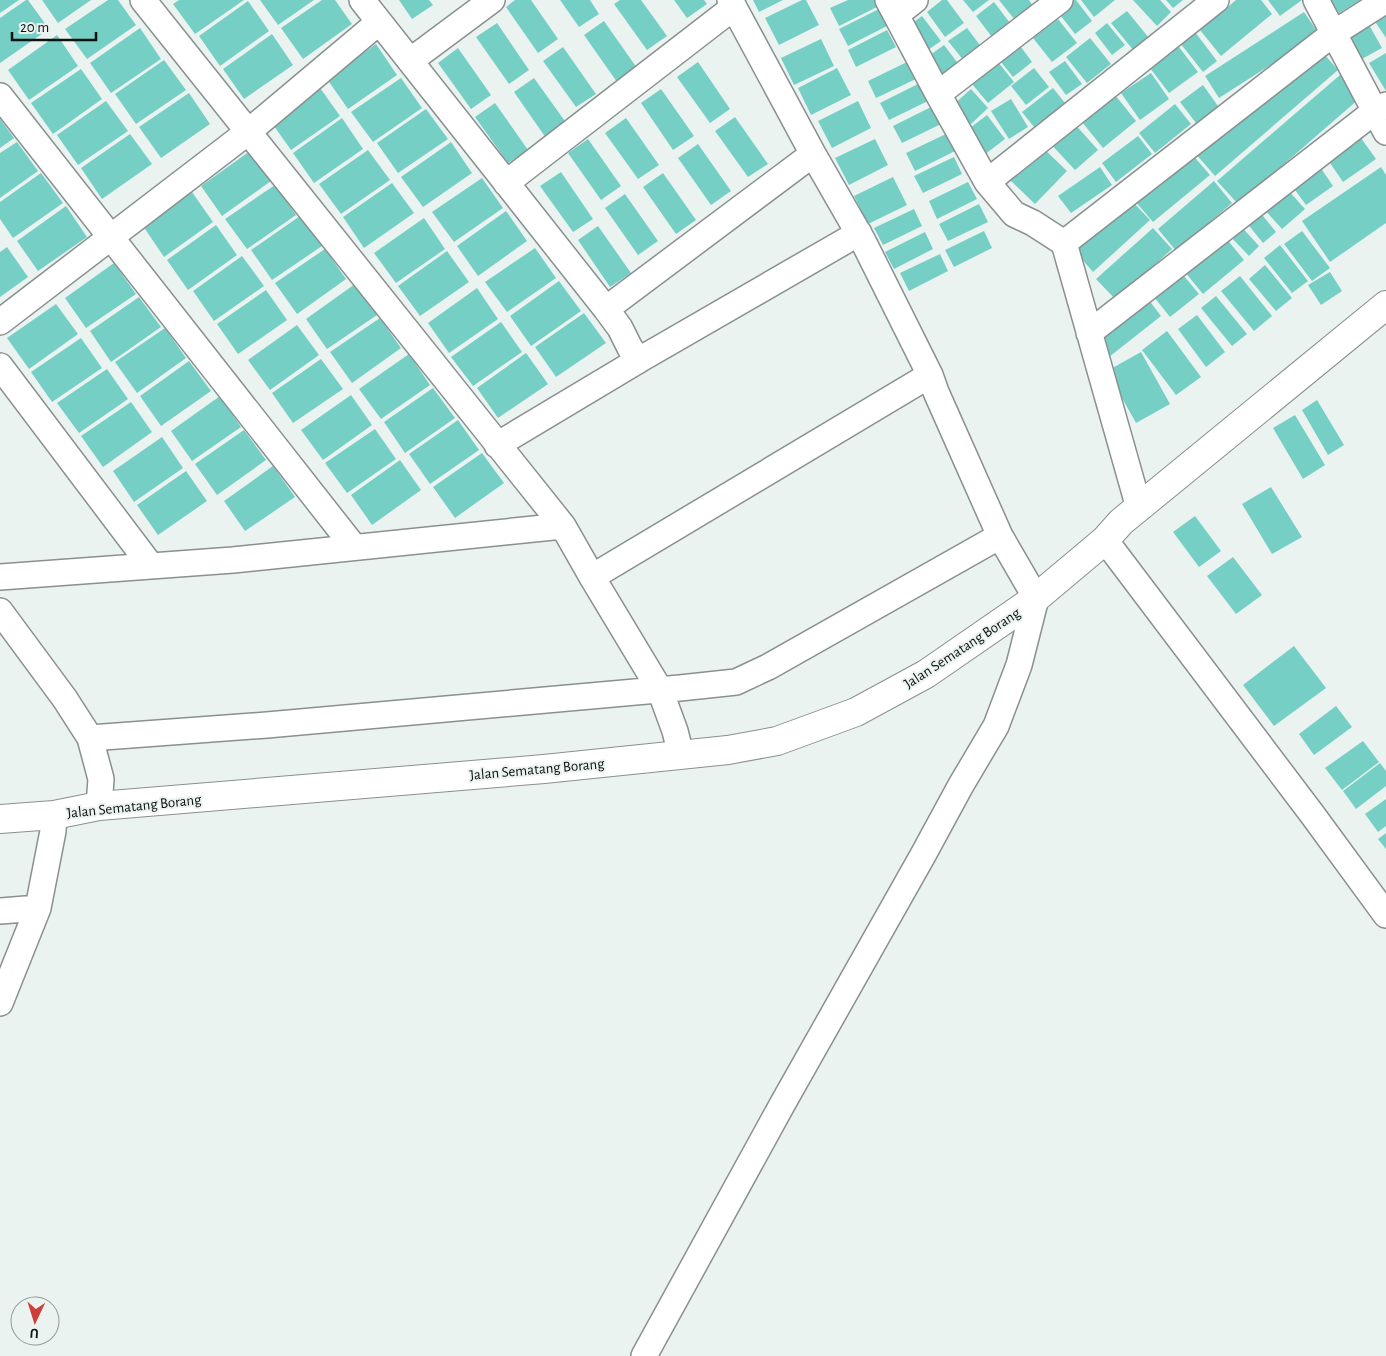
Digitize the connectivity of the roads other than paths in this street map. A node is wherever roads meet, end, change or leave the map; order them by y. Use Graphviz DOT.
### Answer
graph roads {
  1 [pos="143,0"];
  2 [pos="362,0"];
  3 [pos="492,0"];
  4 [pos="915,0"];
  5 [pos="1060,0"];
  6 [pos="1216,0"];
  7 [pos="1316,0"];
  8 [pos="1386,0"];
  9 [pos="732,3"];
  10 [pos="892,7"];
  11 [pos="379,22"];
  12 [pos="1334,33"];
  13 [pos="410,61"];
  14 [pos="938,94"];
  15 [pos="0,96"];
  16 [pos="1382,116"];
  17 [pos="248,132"];
  18 [pos="813,154"];
  19 [pos="987,182"];
  20 [pos="506,183"];
  21 [pos="858,233"];
  22 [pos="110,237"];
  23 [pos="1064,243"];
  24 [pos="1386,305"];
  25 [pos="606,309"];
  26 [pos="0,322"];
  27 [pos="1089,333"];
  28 [pos="639,360"];
  29 [pos="0,366"];
  30 [pos="930,375"];
  31 [pos="497,445"];
  32 [pos="1139,508"];
  33 [pos="562,526"];
  34 [pos="1000,536"];
  35 [pos="1105,540"];
  36 [pos="354,547"];
  37 [pos="151,566"];
  38 [pos="0,577"];
  39 [pos="592,577"];
  40 [pos="1036,598"];
  41 [pos="0,611"];
  42 [pos="660,690"];
  43 [pos="90,738"];
  44 [pos="681,755"];
  45 [pos="99,806"];
  46 [pos="0,819"];
  47 [pos="54,823"];
  48 [pos="38,908"];
  49 [pos="0,911"];
  50 [pos="1386,915"];
  51 [pos="0,1003"];
  52 [pos="644,1356"];
  1 -- 17 [label="street"];
  2 -- 11 [label="street"];
  3 -- 13 [label="street"];
  4 -- 10 [label="street"];
  5 -- 14 [label="street"];
  6 -- 19 [label="street"];
  7 -- 12 [label="street"];
  8 -- 12 [label="street"];
  9 -- 18 [label="street"];
  9 -- 20 [label="street"];
  10 -- 14 [label="street"];
  11 -- 13 [label="street"];
  11 -- 17 [label="street"];
  12 -- 16 [label="street"];
  12 -- 23 [label="street"];
  13 -- 20 [label="street"];
  14 -- 19 [label="street"];
  15 -- 22 [label="street"];
  16 -- 27 [label="street"];
  17 -- 22 [label="street"];
  17 -- 31 [label="street"];
  18 -- 21 [label="street"];
  18 -- 25 [label="street"];
  19 -- 23 [label="street"];
  20 -- 25 [label="street"];
  21 -- 28 [label="street"];
  21 -- 30 [label="street"];
  22 -- 26 [label="street"];
  22 -- 36 [label="street"];
  23 -- 27 [label="street"];
  24 -- 32 [label="street, Jalan Sematang Borang"];
  25 -- 28 [label="street"];
  27 -- 32 [label="street"];
  28 -- 31 [label="street"];
  29 -- 37 [label="street"];
  30 -- 34 [label="street"];
  30 -- 39 [label="street"];
  31 -- 33 [label="street"];
  32 -- 35 [label="street, Jalan Sematang Borang"];
  33 -- 36 [label="street"];
  33 -- 39 [label="street"];
  34 -- 40 [label="street"];
  34 -- 42 [label="street"];
  35 -- 40 [label="street, Jalan Sematang Borang"];
  35 -- 50 [label="street"];
  36 -- 37 [label="street"];
  37 -- 38 [label="street"];
  39 -- 42 [label="street"];
  40 -- 44 [label="street, Jalan Sematang Borang"];
  40 -- 52 [label="street"];
  41 -- 43 [label="street"];
  42 -- 43 [label="street"];
  42 -- 44 [label="street"];
  43 -- 45 [label="street"];
  44 -- 45 [label="street, Jalan Sematang Borang"];
  45 -- 47 [label="street, Jalan Sematang Borang"];
  46 -- 47 [label="street, Jalan Sematang Borang"];
  47 -- 48 [label="street"];
  48 -- 49 [label="street"];
  48 -- 51 [label="street"];
}
